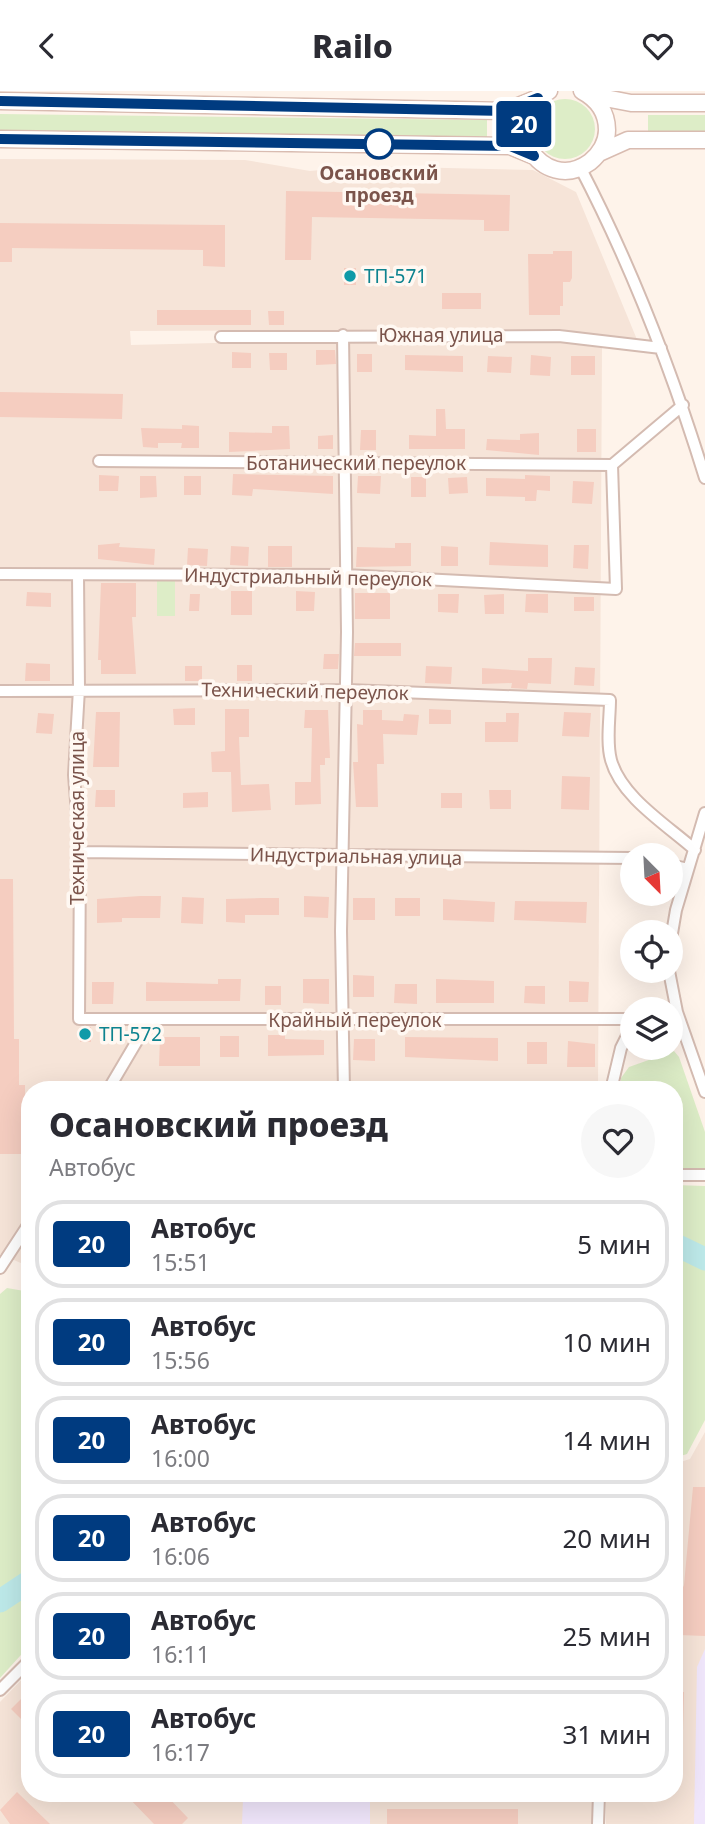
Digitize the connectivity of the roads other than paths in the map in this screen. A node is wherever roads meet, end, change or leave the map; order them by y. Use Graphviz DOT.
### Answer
graph roads {
  1 [pos="585,93"];
  2 [pos="543,95"];
  3 [pos="0,101"];
  4 [pos="705,103"];
  5 [pos="0,139"];
  6 [pos="705,140"];
  7 [pos="599,153"];
  8 [pos="534,156"];
  9 [pos="580,167"];
  10 [pos="343,335"];
  11 [pos="221,337"];
  12 [pos="661,348"];
  13 [pos="683,405"];
  14 [pos="99,461"];
  15 [pos="343,463"];
  16 [pos="612,465"];
  17 [pos="705,478"];
  18 [pos="0,574"];
  19 [pos="78,575"];
  20 [pos="345,575"];
  21 [pos="79,689"];
  22 [pos="347,690"];
  23 [pos="0,691"];
  24 [pos="705,813"];
  25 [pos="695,850"];
  26 [pos="80,852"];
  27 [pos="342,857"];
  28 [pos="620,858"];
  29 [pos="683,868"];
  30 [pos="688,869"];
  31 [pos="674,920"];
  32 [pos="79,1019"];
  33 [pos="150,1019"];
  34 [pos="620,1019"];
  35 [pos="341,1021"];
  36 [pos="683,1035"];
  37 [pos="620,1052"];
  38 [pos="113,1081"];
  39 [pos="344,1081"];
  40 [pos="613,1081"];
  41 [pos="705,1092"];
  42 [pos="683,1175"];
  43 [pos="705,1175"];
  44 [pos="21,1236"];
  45 [pos="0,1268"];
  46 [pos="21,1669"];
  47 [pos="0,1690"];
  48 [pos="599,1802"];
  49 [pos="598,1824"];
  1 -- 4 [label="main road"];
  1 -- 7 [label="main road"];
  2 -- 3 [label="main road"];
  2 -- 8 [label="main road"];
  5 -- 8 [label="main road"];
  6 -- 7 [label="main road"];
  7 -- 9 [label="main road"];
  8 -- 9 [label="main road"];
  9 -- 12 [label="street"];
  10 -- 11 [label="street, Южная улица"];
  10 -- 12 [label="street, Южная улица"];
  10 -- 15 [label="street"];
  12 -- 13 [label="street"];
  13 -- 16 [label="street"];
  13 -- 17 [label="street"];
  14 -- 15 [label="street, Ботанический переулок"];
  15 -- 16 [label="street, Ботанический переулок"];
  15 -- 20 [label="street"];
  16 -- 20 [label="street, Индустриальный переулок"];
  18 -- 19 [label="street, Индустриальный переулок"];
  19 -- 20 [label="street, Индустриальный переулок"];
  19 -- 21 [label="street, Техническая улица"];
  20 -- 22 [label="street"];
  21 -- 22 [label="street, Технический переулок"];
  21 -- 23 [label="street, Технический переулок"];
  21 -- 26 [label="street, Техническая улица"];
  22 -- 25 [label="street, Технический переулок"];
  22 -- 27 [label="street"];
  24 -- 25 [label="street"];
  25 -- 30 [label="street"];
  26 -- 27 [label="street, Индустриальная улица"];
  26 -- 32 [label="street, Техническая улица"];
  27 -- 28 [label="street, Индустриальная улица"];
  27 -- 35 [label="street"];
  29 -- 30 [label="street"];
  30 -- 31 [label="street"];
  32 -- 33 [label="street, Крайный переулок"];
  33 -- 35 [label="street, Крайный переулок"];
  33 -- 38 [label="street"];
  34 -- 35 [label="street, Крайный переулок"];
  35 -- 39 [label="street"];
  36 -- 41 [label="street"];
  37 -- 40 [label="street"];
  42 -- 43 [label="street"];
  44 -- 45 [label="street"];
  46 -- 47 [label="street"];
  48 -- 49 [label="street"];
}
